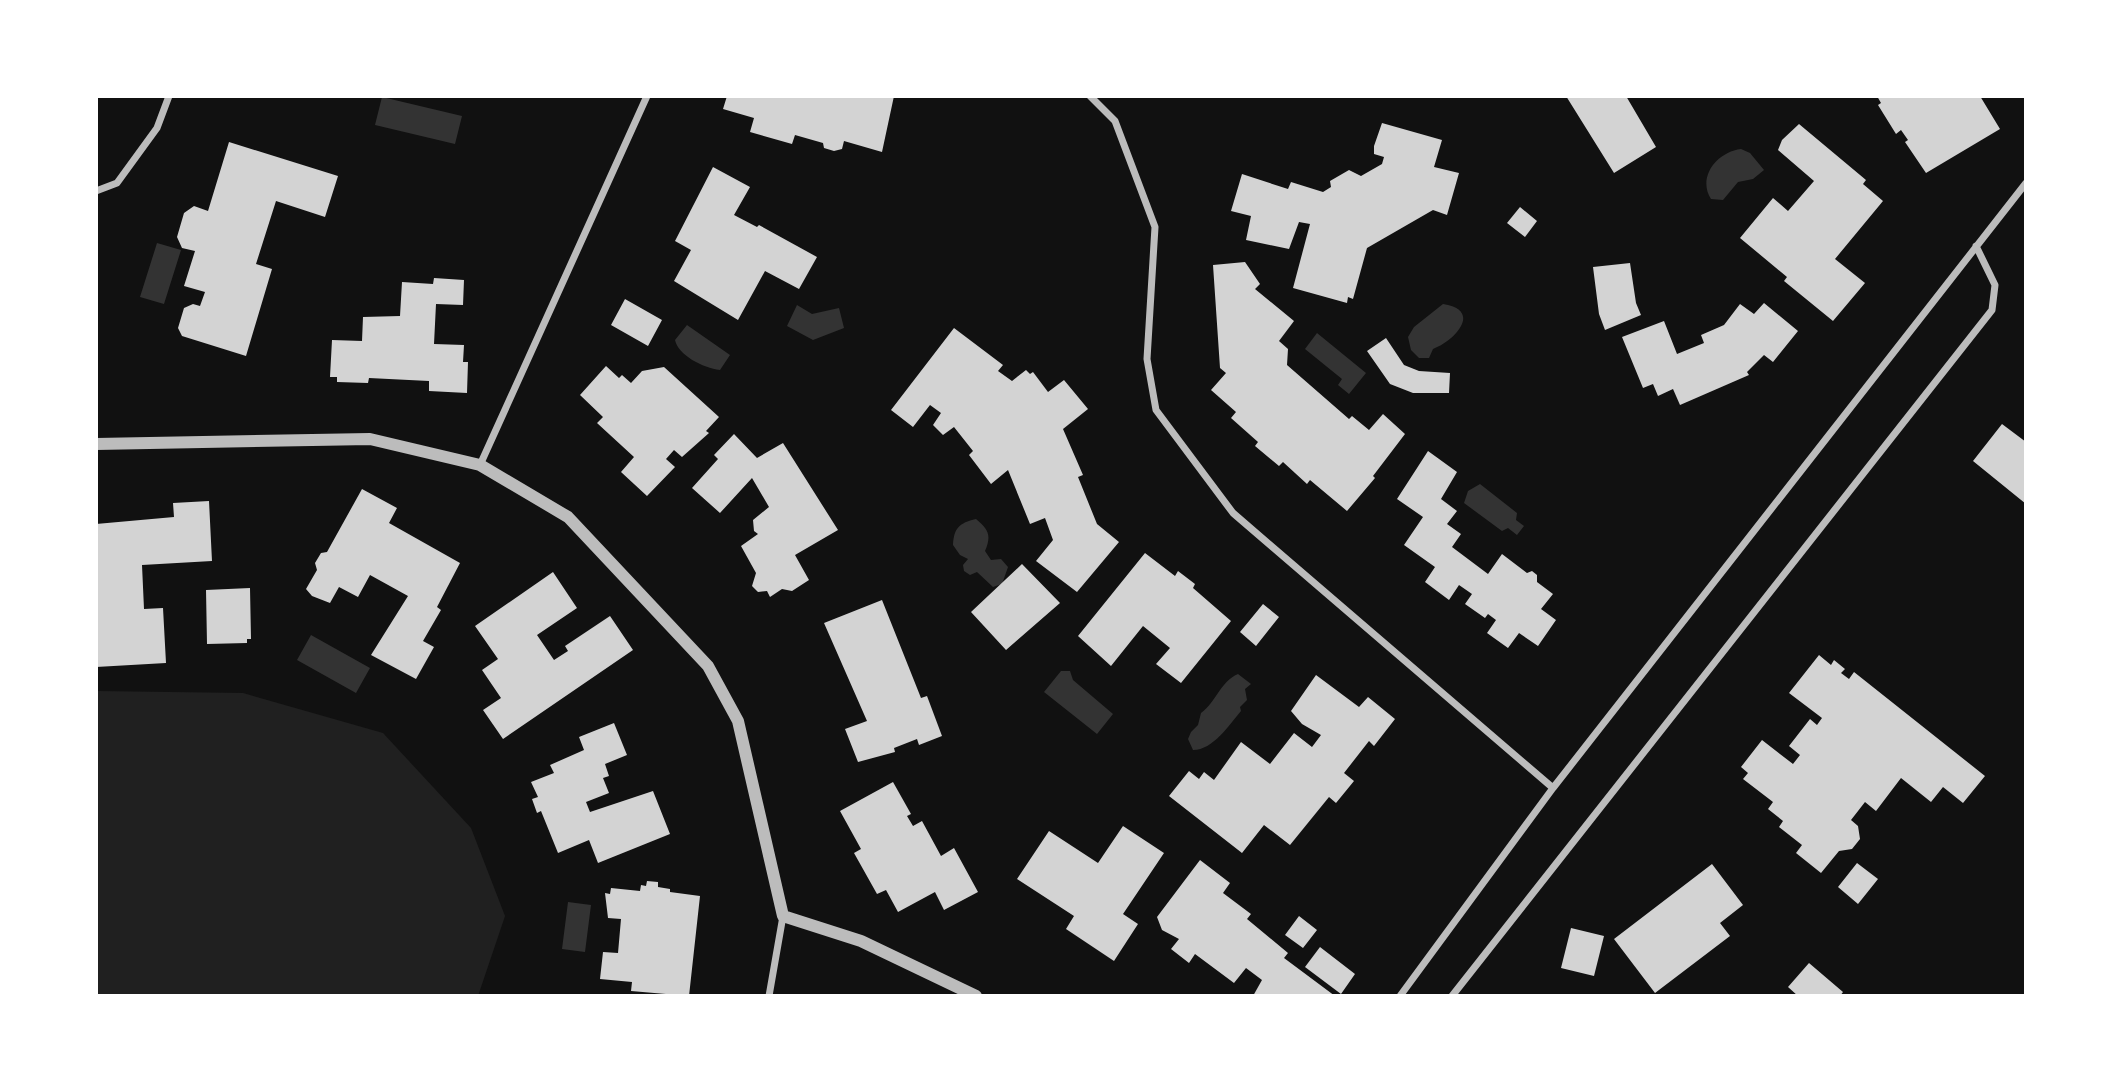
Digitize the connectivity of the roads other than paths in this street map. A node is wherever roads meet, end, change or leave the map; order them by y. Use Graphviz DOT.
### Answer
graph roads {
  1 [pos="169,96"];
  2 [pos="647,96"];
  3 [pos="1090,96"];
  4 [pos="2026,183"];
  5 [pos="96,191"];
  6 [pos="1976,246"];
  7 [pos="96,444"];
  8 [pos="480,465"];
  9 [pos="1553,788"];
  10 [pos="783,916"];
  11 [pos="769,996"];
  12 [pos="976,996"];
  13 [pos="1401,996"];
  14 [pos="1452,996"];
  1 -- 5 [label="street"];
  2 -- 8 [label="street"];
  3 -- 9 [label="street"];
  4 -- 6 [label="street"];
  6 -- 9 [label="street"];
  6 -- 14 [label="street"];
  7 -- 8 [label="street"];
  8 -- 10 [label="street"];
  9 -- 13 [label="street"];
  10 -- 11 [label="street"];
  10 -- 12 [label="street"];
}
